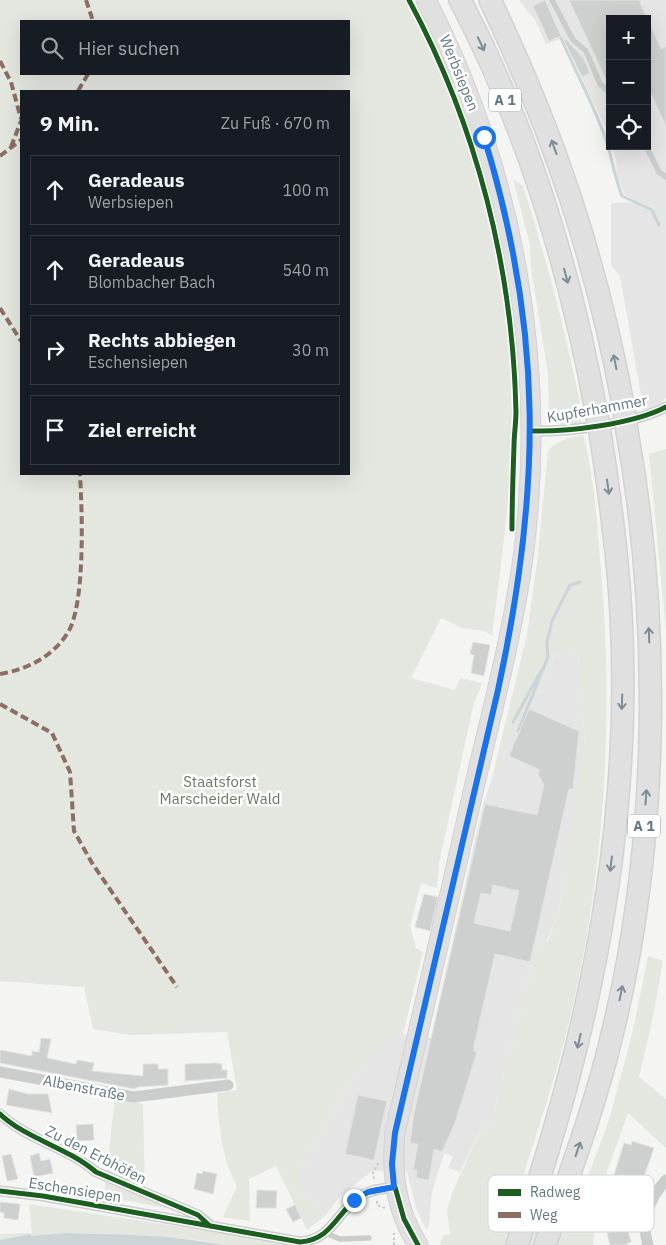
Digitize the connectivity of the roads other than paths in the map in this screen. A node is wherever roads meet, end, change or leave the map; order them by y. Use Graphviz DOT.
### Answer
graph roads {
  1 [pos="426,0"];
  2 [pos="460,0"];
  3 [pos="490,0"];
  4 [pos="552,0"];
  5 [pos="606,89"];
  6 [pos="648,150"];
  7 [pos="666,177"];
  8 [pos="666,407"];
  9 [pos="531,431"];
  10 [pos="0,1072"];
  11 [pos="228,1085"];
  12 [pos="0,1114"];
  13 [pos="540,1175"];
  14 [pos="569,1175"];
  15 [pos="666,1180"];
  16 [pos="394,1187"];
  17 [pos="0,1191"];
  18 [pos="654,1197"];
  19 [pos="210,1226"];
  20 [pos="522,1232"];
  21 [pos="549,1232"];
  22 [pos="646,1232"];
  23 [pos="325,1233"];
  24 [pos="369,1238"];
  25 [pos="418,1245"];
  26 [pos="517,1245"];
  27 [pos="545,1245"];
  28 [pos="648,1245"];
  1 -- 9 [label="main road, Werbsiepen"];
  2 -- 13 [label="highway, A 1, one-way, bridge"];
  14 -- 3 [label="highway, A 1, one-way, bridge"];
  4 -- 5 [label="lane"];
  6 -- 7 [label="lane"];
  8 -- 9 [label="street, Kupferhammer"];
  9 -- 16 [label="main road, Werbsiepen"];
  10 -- 11 [label="street, Albenstraße"];
  12 -- 19 [label="street, Zu den Erbhöfen"];
  15 -- 18 [label="street"];
  16 -- 23 [label="street, Eschensiepen"];
  16 -- 25 [label="main road, Werbsiepen"];
  17 -- 19 [label="street, Eschensiepen"];
  19 -- 23 [label="street, Eschensiepen"];
  20 -- 26 [label="highway, A 1, one-way, bridge"];
  27 -- 21 [label="highway, A 1, one-way, bridge"];
  22 -- 28 [label="street"];
  23 -- 24 [label="lane"];
}
